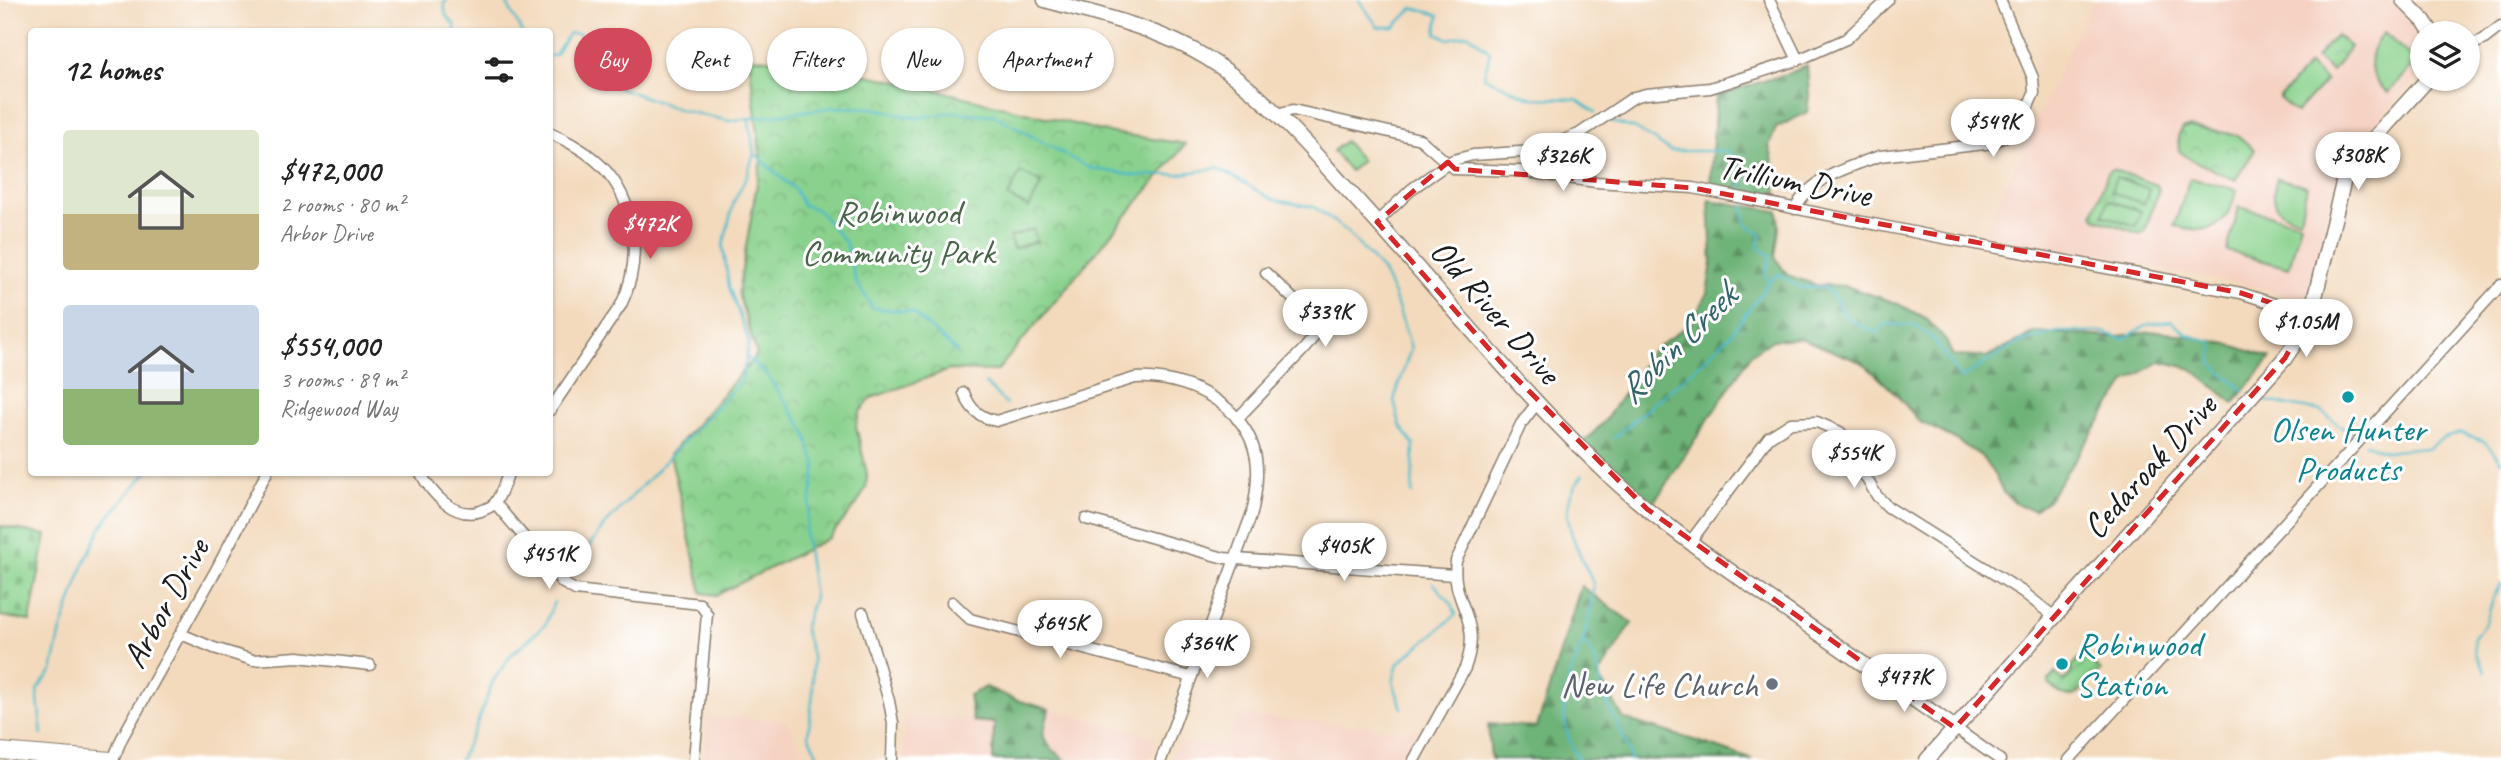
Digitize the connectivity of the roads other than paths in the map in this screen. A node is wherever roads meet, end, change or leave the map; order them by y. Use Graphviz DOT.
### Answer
graph roads {
  1 [pos="1045,0"];
  2 [pos="1769,0"];
  3 [pos="1888,0"];
  4 [pos="2000,0"];
  5 [pos="2403,0"];
  6 [pos="2424,21"];
  7 [pos="2501,26"];
  8 [pos="2480,41"];
  9 [pos="1798,60"];
  10 [pos="2417,91"];
  11 [pos="1276,114"];
  12 [pos="553,135"];
  13 [pos="1448,162"];
  14 [pos="1796,209"];
  15 [pos="1377,222"];
  16 [pos="1266,273"];
  17 [pos="2501,285"];
  18 [pos="2309,315"];
  19 [pos="964,393"];
  20 [pos="1537,403"];
  21 [pos="553,406"];
  22 [pos="1237,419"];
  23 [pos="265,476"];
  24 [pos="423,476"];
  25 [pos="507,476"];
  26 [pos="495,503"];
  27 [pos="1086,519"];
  28 [pos="1690,542"];
  29 [pos="1235,558"];
  30 [pos="1454,575"];
  31 [pos="952,602"];
  32 [pos="863,613"];
  33 [pos="2053,616"];
  34 [pos="181,634"];
  35 [pos="370,665"];
  36 [pos="1191,677"];
  37 [pos="1955,728"];
  38 [pos="0,751"];
  39 [pos="112,760"];
  40 [pos="694,760"];
  41 [pos="892,760"];
  42 [pos="1161,760"];
  43 [pos="1414,760"];
  44 [pos="1927,760"];
  45 [pos="2000,760"];
  46 [pos="2069,760"];
  1 -- 11 [label="street, Old River Drive"];
  2 -- 9 [label="street"];
  3 -- 9 [label="street"];
  4 -- 14 [label="street"];
  5 -- 6 [label="street"];
  7 -- 8 [label="street"];
  9 -- 13 [label="street"];
  10 -- 18 [label="street, Cedaroak Drive"];
  11 -- 13 [label="street, Trillium Drive"];
  11 -- 15 [label="street, Old River Drive"];
  12 -- 21 [label="street"];
  13 -- 14 [label="street, Trillium Drive"];
  13 -- 15 [label="street"];
  14 -- 18 [label="street, Trillium Drive"];
  15 -- 20 [label="street, Old River Drive"];
  16 -- 22 [label="street"];
  17 -- 46 [label="street"];
  18 -- 33 [label="street, Cedaroak Drive"];
  19 -- 22 [label="street"];
  20 -- 28 [label="street, Old River Drive"];
  20 -- 30 [label="street"];
  22 -- 29 [label="street"];
  23 -- 34 [label="street, Arbor Drive"];
  24 -- 26 [label="street"];
  25 -- 26 [label="street"];
  26 -- 40 [label="street"];
  27 -- 29 [label="street"];
  28 -- 33 [label="street"];
  28 -- 37 [label="street, Old River Drive"];
  29 -- 30 [label="street"];
  29 -- 36 [label="street"];
  30 -- 43 [label="street"];
  31 -- 36 [label="street"];
  32 -- 41 [label="street"];
  33 -- 37 [label="street, Cedaroak Drive"];
  34 -- 35 [label="street"];
  34 -- 39 [label="street, Arbor Drive"];
  36 -- 42 [label="street"];
  37 -- 44 [label="street, Cedaroak Drive"];
  37 -- 45 [label="street, Old River Drive"];
  38 -- 39 [label="main road"];
}
